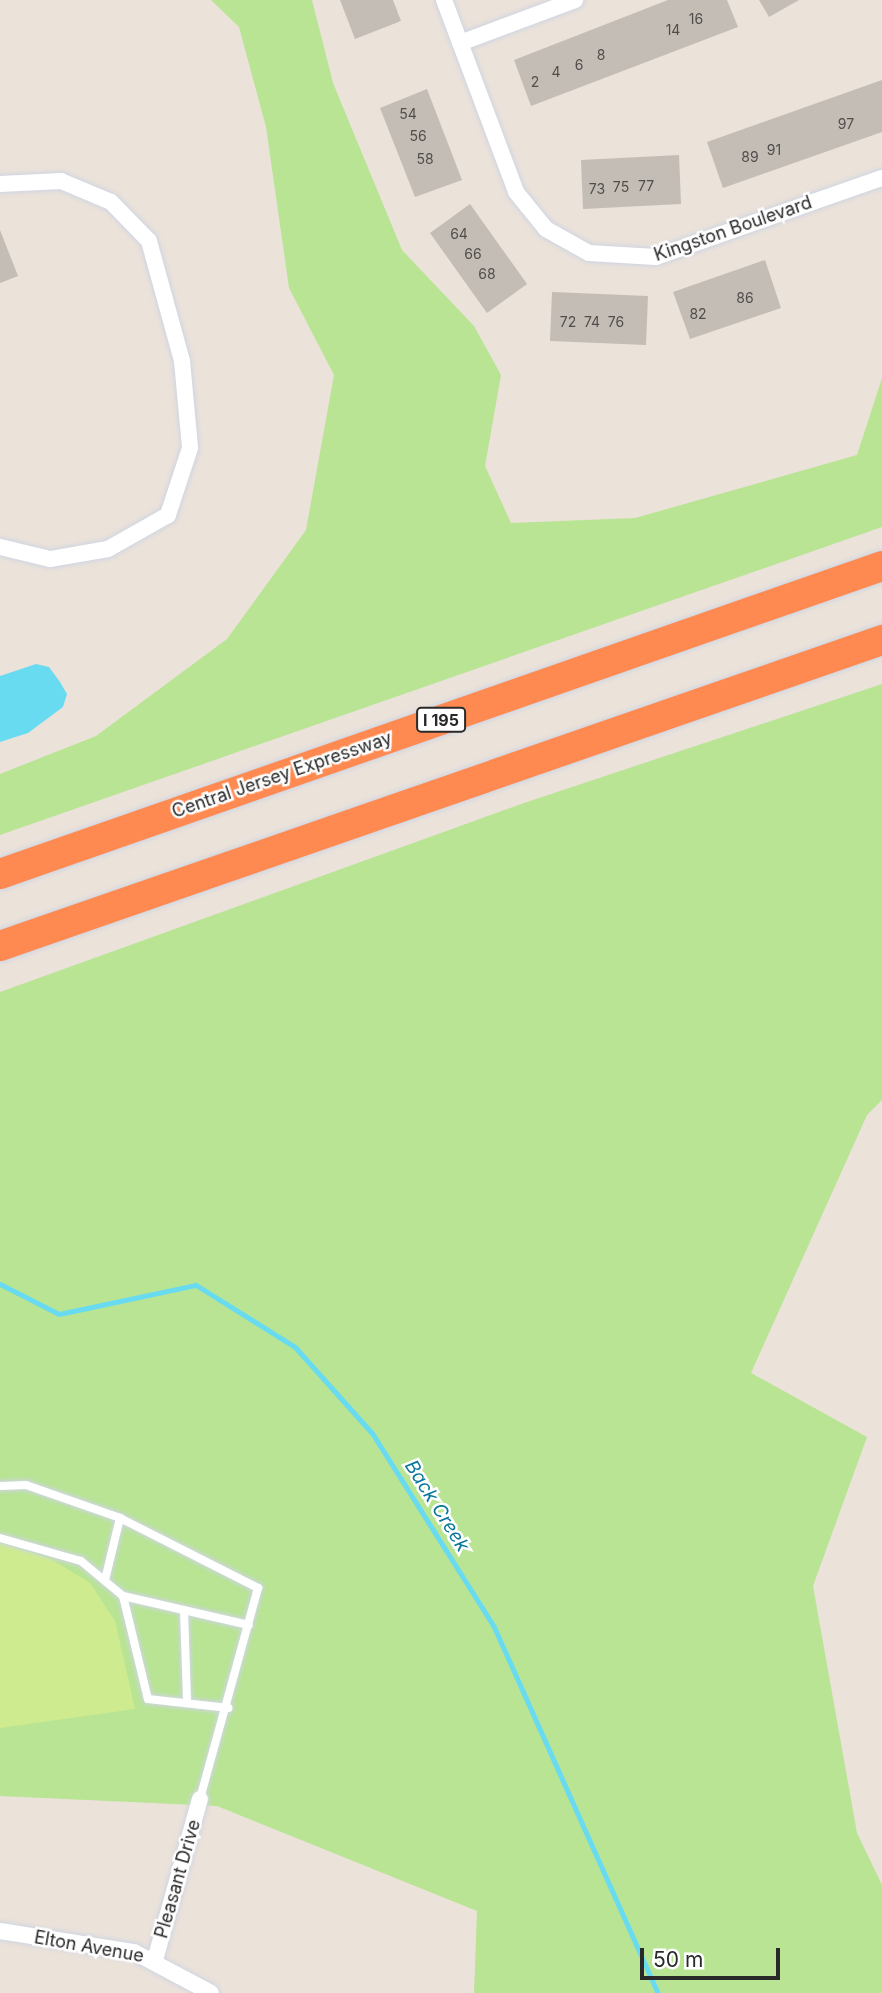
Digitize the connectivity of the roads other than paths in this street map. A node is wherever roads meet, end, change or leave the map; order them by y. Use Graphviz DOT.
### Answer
graph roads {
  1 [pos="444,0"];
  2 [pos="575,0"];
  3 [pos="460,43"];
  4 [pos="882,178"];
  5 [pos="0,184"];
  6 [pos="0,547"];
  7 [pos="882,566"];
  8 [pos="882,640"];
  9 [pos="0,874"];
  10 [pos="0,946"];
  11 [pos="0,1486"];
  12 [pos="120,1518"];
  13 [pos="0,1538"];
  14 [pos="105,1580"];
  15 [pos="123,1596"];
  16 [pos="184,1610"];
  17 [pos="249,1625"];
  18 [pos="187,1701"];
  19 [pos="229,1708"];
  20 [pos="200,1799"];
  21 [pos="0,1931"];
  22 [pos="155,1960"];
  23 [pos="211,1993"];
  1 -- 3 [label="street, Kingston Boulevard"];
  2 -- 3 [label="street"];
  3 -- 4 [label="street, Kingston Boulevard"];
  5 -- 6 [label="street"];
  7 -- 9 [label="highway, Central Jersey Expressway / I 195"];
  8 -- 10 [label="highway"];
  11 -- 12 [label="lane"];
  12 -- 14 [label="lane"];
  12 -- 17 [label="lane"];
  13 -- 14 [label="lane"];
  14 -- 15 [label="lane"];
  15 -- 16 [label="lane"];
  15 -- 18 [label="lane"];
  16 -- 17 [label="lane"];
  16 -- 18 [label="lane"];
  17 -- 19 [label="lane"];
  18 -- 19 [label="lane"];
  19 -- 20 [label="lane"];
  20 -- 22 [label="street, Pleasant Drive"];
  21 -- 22 [label="street, Elton Avenue"];
  22 -- 23 [label="street, Elton Avenue"];
}
